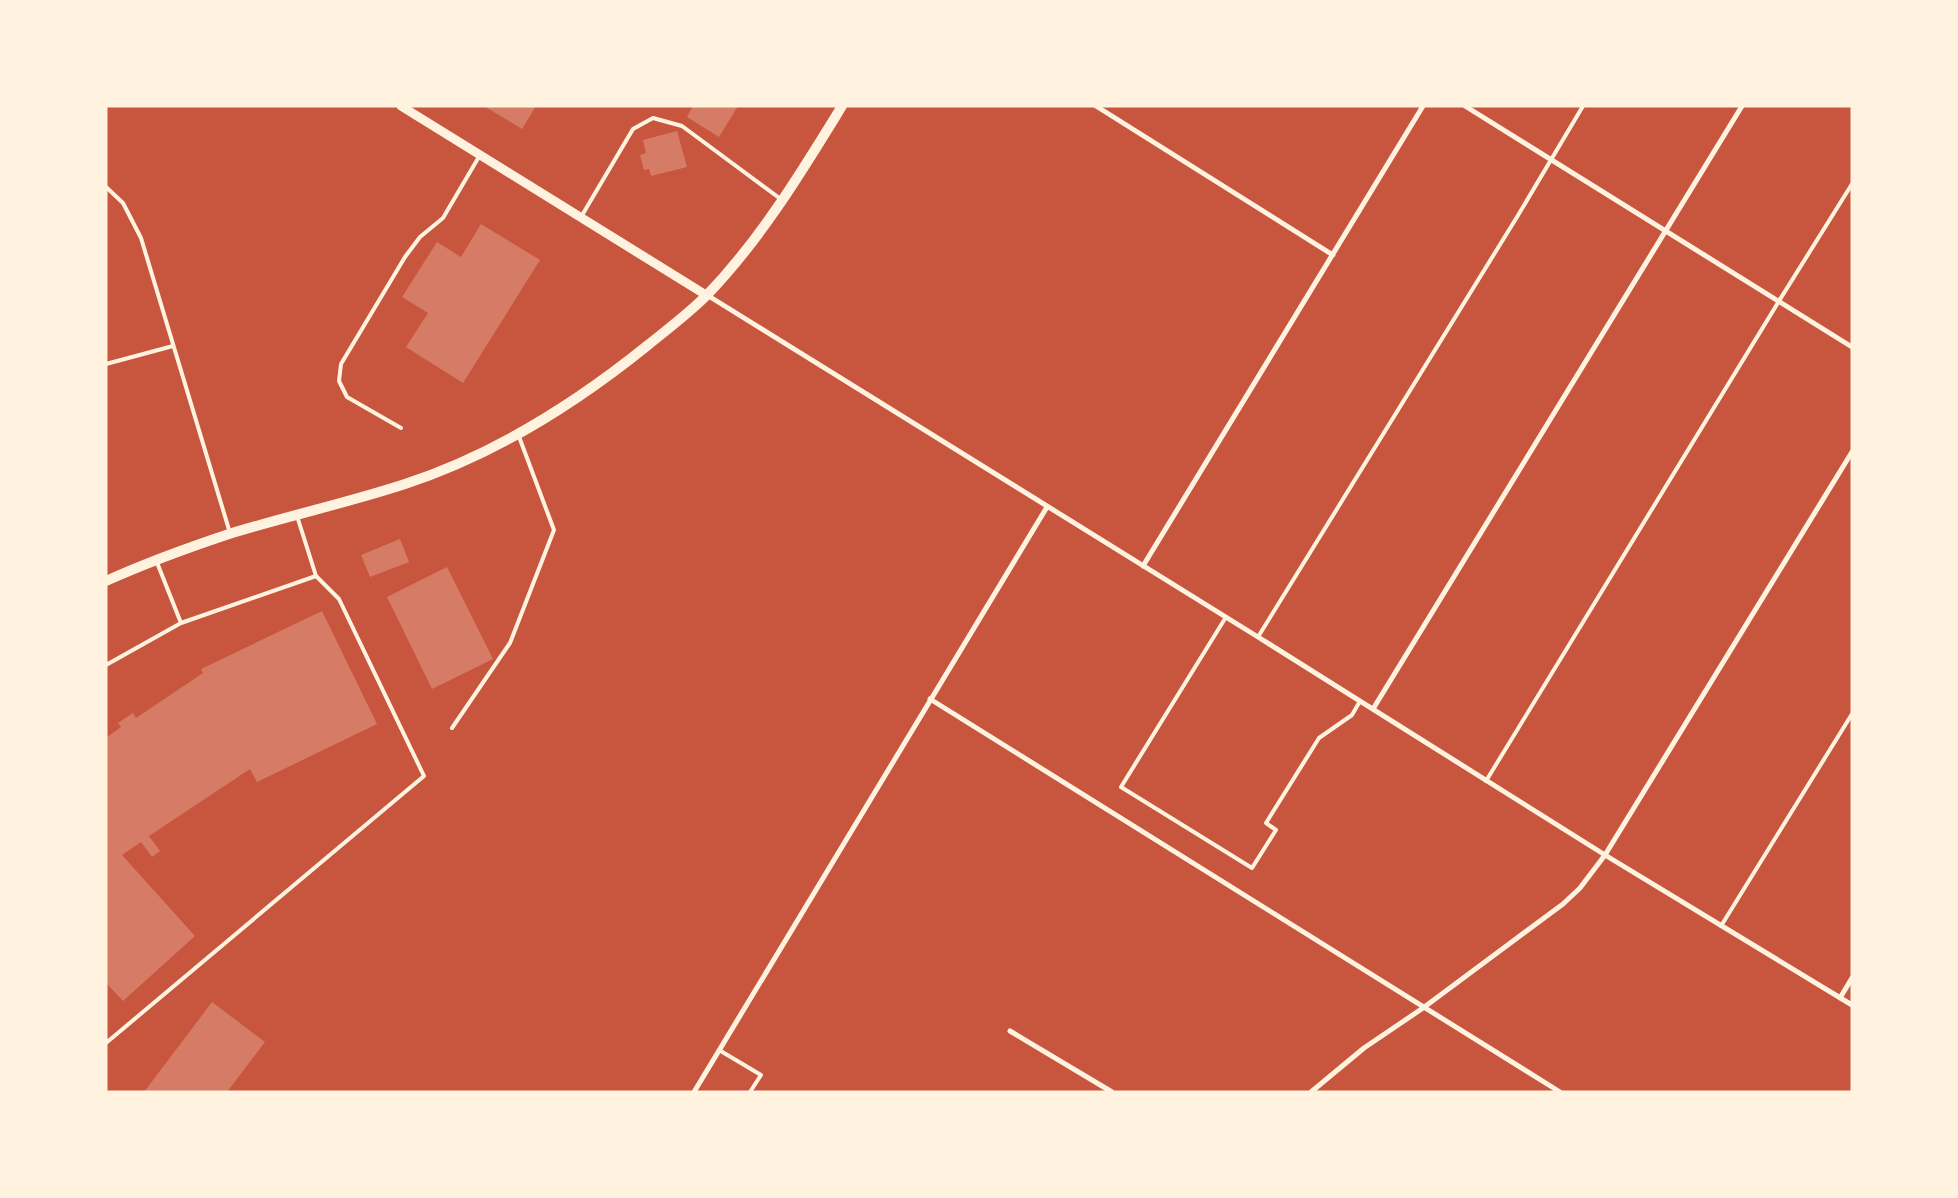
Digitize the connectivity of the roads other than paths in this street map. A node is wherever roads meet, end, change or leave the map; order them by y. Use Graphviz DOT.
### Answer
graph roads {
  1 [pos="401,106"];
  2 [pos="1096,106"];
  3 [pos="1424,106"];
  4 [pos="1465,106"];
  5 [pos="1583,106"];
  6 [pos="1742,106"];
  7 [pos="841,107"];
  8 [pos="480,155"];
  9 [pos="1550,159"];
  10 [pos="1852,184"];
  11 [pos="106,187"];
  12 [pos="782,200"];
  13 [pos="580,217"];
  14 [pos="1666,231"];
  15 [pos="1333,255"];
  16 [pos="706,295"];
  17 [pos="1779,301"];
  18 [pos="173,346"];
  19 [pos="1852,346"];
  20 [pos="106,364"];
  21 [pos="401,428"];
  22 [pos="518,434"];
  23 [pos="1852,452"];
  24 [pos="1047,507"];
  25 [pos="297,516"];
  26 [pos="230,534"];
  27 [pos="156,560"];
  28 [pos="1143,566"];
  29 [pos="316,576"];
  30 [pos="106,582"];
  31 [pos="1226,618"];
  32 [pos="182,623"];
  33 [pos="1258,637"];
  34 [pos="106,665"];
  35 [pos="930,699"];
  36 [pos="1360,701"];
  37 [pos="1373,709"];
  38 [pos="1852,714"];
  39 [pos="452,728"];
  40 [pos="1486,781"];
  41 [pos="1605,855"];
  42 [pos="1721,926"];
  43 [pos="1852,978"];
  44 [pos="1840,998"];
  45 [pos="1852,1005"];
  46 [pos="1424,1008"];
  47 [pos="1010,1031"];
  48 [pos="106,1043"];
  49 [pos="719,1050"];
  50 [pos="694,1092"];
  51 [pos="750,1092"];
  52 [pos="1112,1092"];
  53 [pos="1311,1092"];
  54 [pos="1560,1092"];
  1 -- 8 [label="street"];
  2 -- 15 [label="street"];
  3 -- 15 [label="street"];
  4 -- 9 [label="street"];
  5 -- 9 [label="lane"];
  6 -- 14 [label="street"];
  7 -- 12 [label="main road"];
  8 -- 13 [label="street"];
  8 -- 21 [label="lane"];
  9 -- 14 [label="street"];
  9 -- 33 [label="lane"];
  10 -- 17 [label="lane"];
  11 -- 18 [label="lane"];
  12 -- 13 [label="lane"];
  12 -- 16 [label="main road"];
  13 -- 16 [label="street"];
  14 -- 17 [label="street"];
  14 -- 37 [label="street"];
  15 -- 28 [label="street"];
  16 -- 22 [label="main road"];
  16 -- 24 [label="street"];
  17 -- 19 [label="street"];
  17 -- 40 [label="lane"];
  18 -- 20 [label="lane"];
  18 -- 26 [label="lane"];
  22 -- 25 [label="main road"];
  22 -- 39 [label="lane"];
  23 -- 41 [label="street"];
  24 -- 28 [label="street"];
  24 -- 35 [label="street"];
  25 -- 26 [label="main road"];
  25 -- 29 [label="lane"];
  26 -- 27 [label="main road"];
  27 -- 30 [label="main road"];
  27 -- 32 [label="lane"];
  28 -- 31 [label="street"];
  29 -- 32 [label="lane"];
  29 -- 48 [label="lane"];
  31 -- 33 [label="street"];
  31 -- 36 [label="lane"];
  32 -- 34 [label="lane"];
  33 -- 36 [label="street"];
  35 -- 46 [label="street"];
  35 -- 49 [label="street"];
  36 -- 37 [label="street"];
  37 -- 40 [label="street"];
  38 -- 42 [label="lane"];
  40 -- 41 [label="street"];
  41 -- 42 [label="street"];
  41 -- 46 [label="street"];
  42 -- 44 [label="street"];
  43 -- 44 [label="street"];
  44 -- 45 [label="street"];
  46 -- 53 [label="street"];
  46 -- 54 [label="street"];
  47 -- 52 [label="street"];
  49 -- 50 [label="street"];
  49 -- 51 [label="lane"];
}
